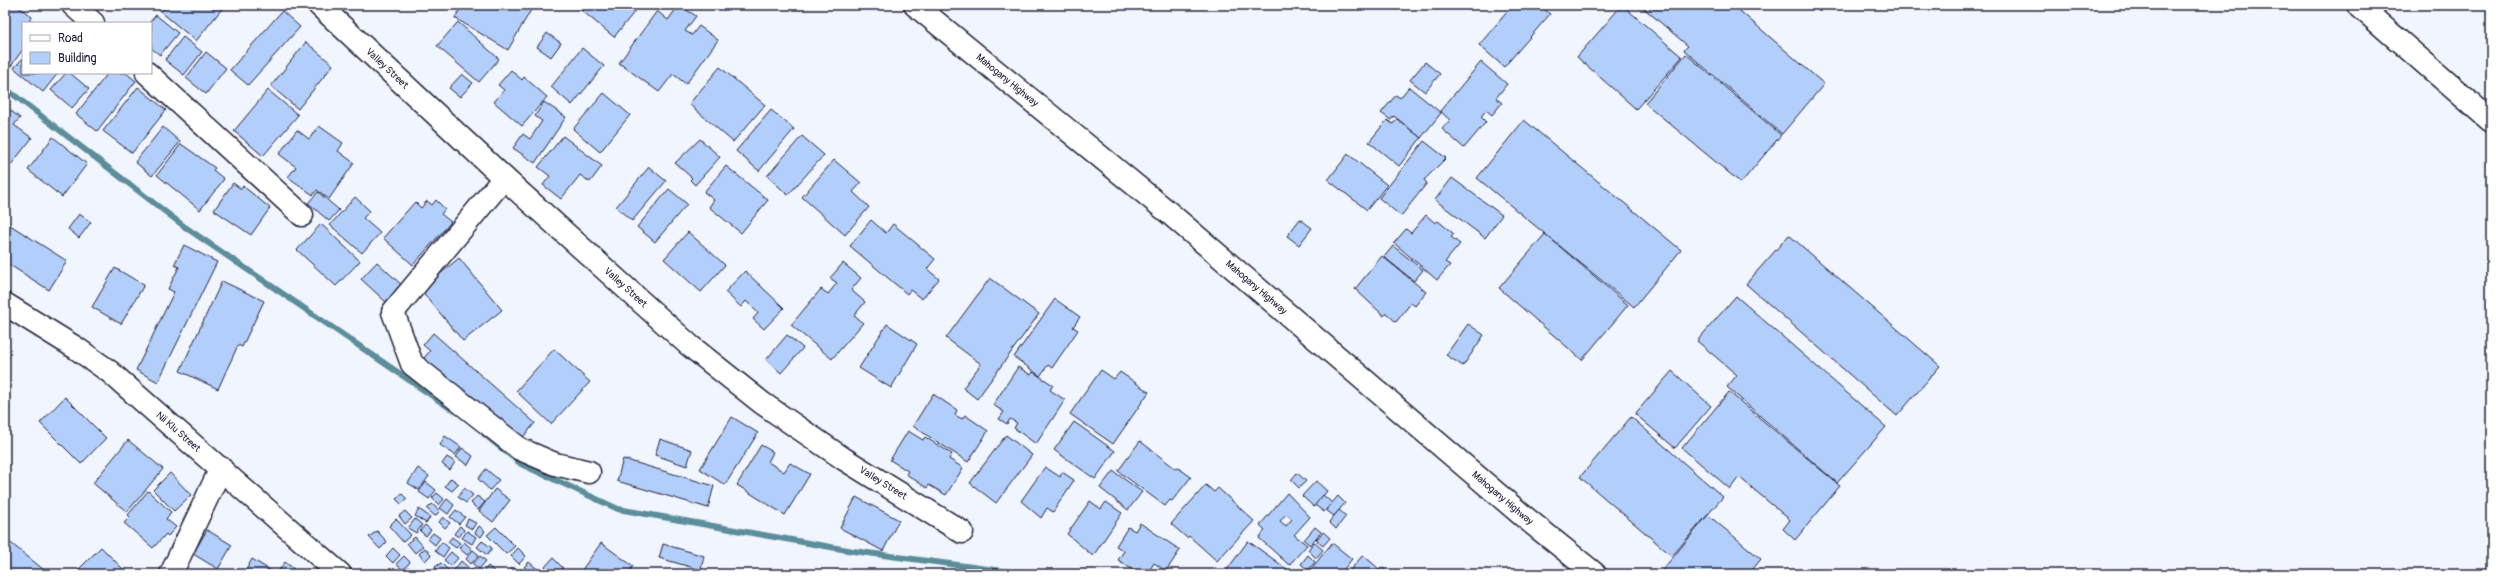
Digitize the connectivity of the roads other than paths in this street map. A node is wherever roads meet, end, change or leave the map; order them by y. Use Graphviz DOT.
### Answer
graph roads {
  1 [pos="73,5"];
  2 [pos="319,5"];
  3 [pos="915,5"];
  4 [pos="2358,5"];
  5 [pos="92,22"];
  6 [pos="148,74"];
  7 [pos="2491,121"];
  8 [pos="504,178"];
  9 [pos="302,215"];
  10 [pos="5,304"];
  11 [pos="221,468"];
  12 [pos="589,472"];
  13 [pos="962,532"];
  14 [pos="171,574"];
  15 [pos="340,574"];
  16 [pos="1595,574"];
  1 -- 5 [label="street"];
  2 -- 8 [label="street, Valley Street"];
  3 -- 16 [label="street, Mahogany Highway"];
  4 -- 7 [label="street"];
  6 -- 9 [label="street"];
  8 -- 12 [label="street"];
  8 -- 13 [label="street, Valley Street"];
  10 -- 11 [label="street, Nii Klu Street"];
  11 -- 14 [label="street"];
  11 -- 15 [label="street, Nii Klu Street"];
}
